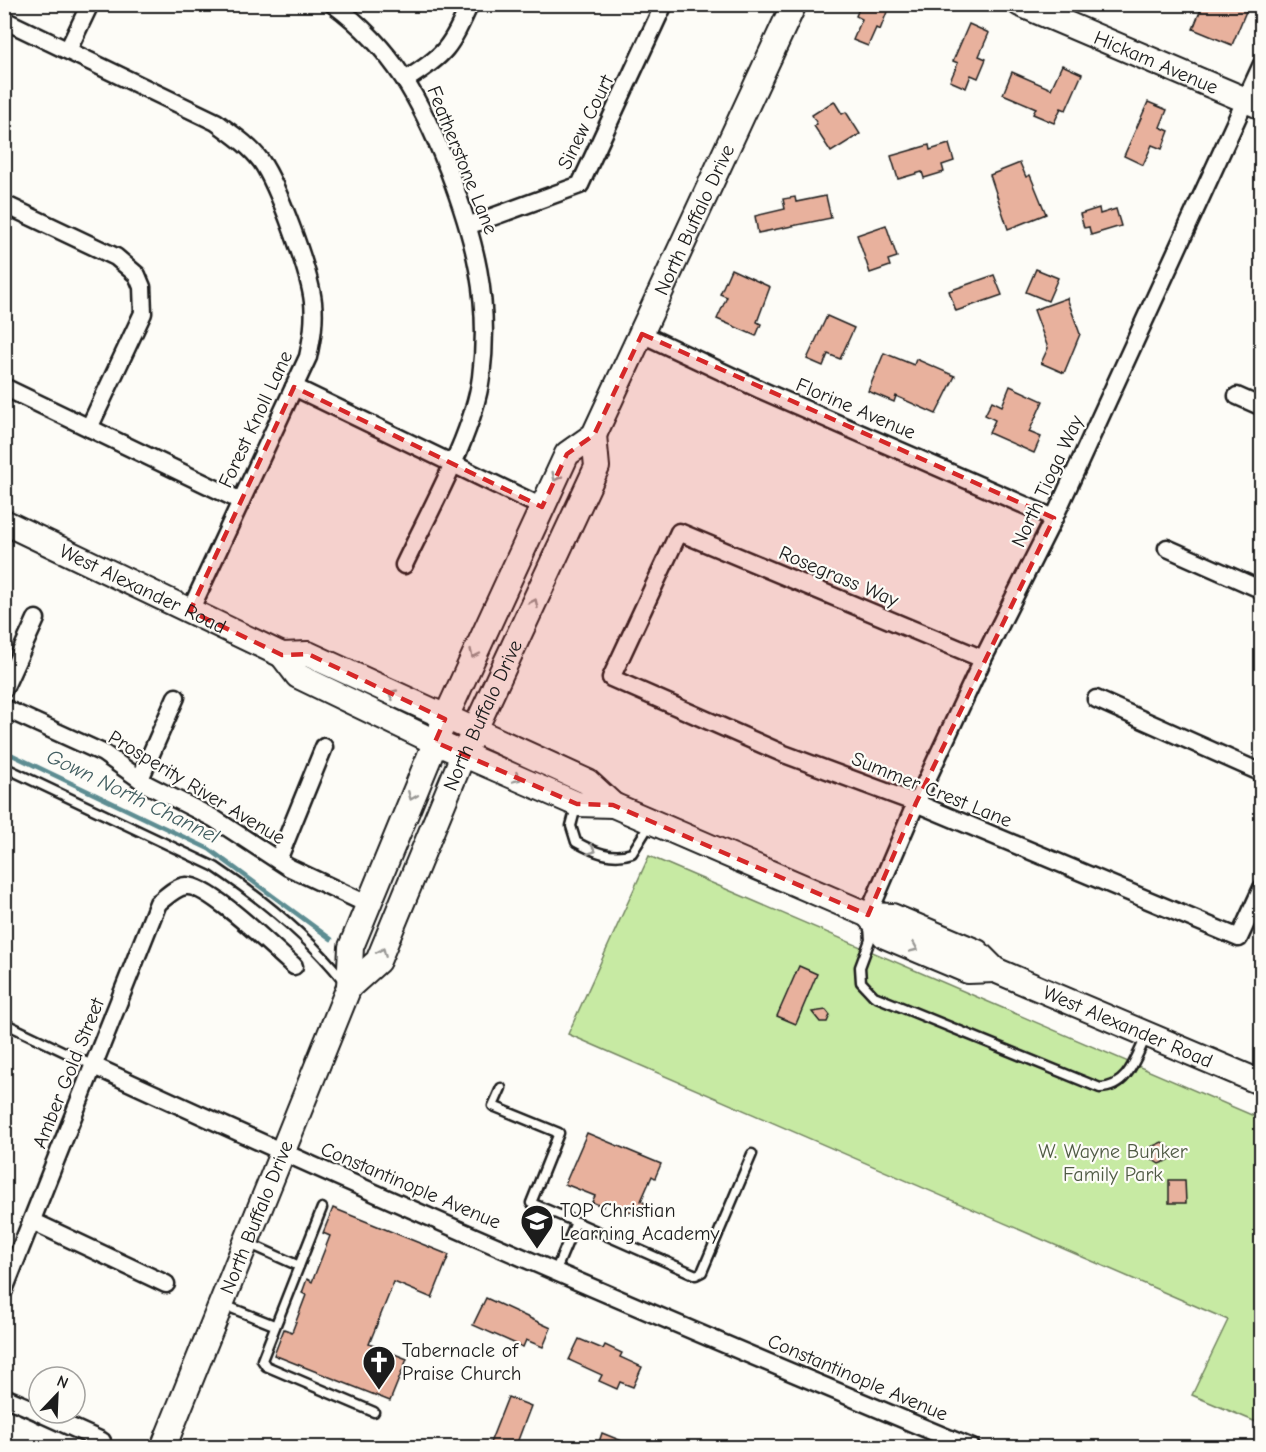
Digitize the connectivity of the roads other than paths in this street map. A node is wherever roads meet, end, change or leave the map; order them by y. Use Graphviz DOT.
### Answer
graph roads {
  1 [pos="90,4"];
  2 [pos="333,4"];
  3 [pos="470,4"];
  4 [pos="664,4"];
  5 [pos="794,4"];
  6 [pos="1020,4"];
  7 [pos="4,20"];
  8 [pos="68,50"];
  9 [pos="1262,64"];
  10 [pos="407,79"];
  11 [pos="1254,104"];
  12 [pos="4,204"];
  13 [pos="470,225"];
  14 [pos="642,334"];
  15 [pos="4,387"];
  16 [pos="294,387"];
  17 [pos="1237,396"];
  18 [pos="1262,407"];
  19 [pos="89,428"];
  20 [pos="594,435"];
  21 [pos="453,462"];
  22 [pos="241,501"];
  23 [pos="543,507"];
  24 [pos="1054,518"];
  25 [pos="4,522"];
  26 [pos="1167,548"];
  27 [pos="404,565"];
  28 [pos="1262,590"];
  29 [pos="190,611"];
  30 [pos="36,619"];
  31 [pos="282,654"];
  32 [pos="983,659"];
  33 [pos="611,678"];
  34 [pos="4,689"];
  35 [pos="176,697"];
  36 [pos="1096,699"];
  37 [pos="4,708"];
  38 [pos="444,719"];
  39 [pos="474,732"];
  40 [pos="435,742"];
  41 [pos="324,747"];
  42 [pos="464,755"];
  43 [pos="4,767"];
  44 [pos="1262,773"];
  45 [pos="140,779"];
  46 [pos="916,803"];
  47 [pos="577,804"];
  48 [pos="613,805"];
  49 [pos="651,821"];
  50 [pos="278,860"];
  51 [pos="1262,888"];
  52 [pos="368,904"];
  53 [pos="868,915"];
  54 [pos="294,966"];
  55 [pos="349,987"];
  56 [pos="4,1023"];
  57 [pos="1148,1034"];
  58 [pos="94,1066"];
  59 [pos="1262,1083"];
  60 [pos="501,1088"];
  61 [pos="282,1153"];
  62 [pos="752,1154"];
  63 [pos="322,1208"];
  64 [pos="32,1221"];
  65 [pos="576,1222"];
  66 [pos="246,1242"];
  67 [pos="299,1266"];
  68 [pos="556,1270"];
  69 [pos="166,1284"];
  70 [pos="4,1290"];
  71 [pos="221,1304"];
  72 [pos="274,1325"];
  73 [pos="4,1397"];
  74 [pos="27,1407"];
  75 [pos="374,1412"];
  76 [pos="67,1425"];
  77 [pos="102,1441"];
  78 [pos="163,1448"];
  79 [pos="972,1448"];
  1 -- 8 [label="street"];
  2 -- 10 [label="street, Featherstone Lane"];
  3 -- 10 [label="street"];
  4 -- 13 [label="street, Sinew Court"];
  5 -- 14 [label="main road, North Buffalo Drive"];
  6 -- 11 [label="main road, Hickam Avenue"];
  7 -- 8 [label="street, Forest Knoll Lane"];
  8 -- 16 [label="street, Forest Knoll Lane"];
  9 -- 11 [label="street, North Tioga Way"];
  10 -- 13 [label="street, Featherstone Lane"];
  11 -- 24 [label="street, North Tioga Way"];
  12 -- 19 [label="street"];
  13 -- 21 [label="street, Featherstone Lane"];
  14 -- 20 [label="main road, North Buffalo Drive"];
  14 -- 24 [label="street, Florine Avenue"];
  15 -- 19 [label="street"];
  16 -- 21 [label="street"];
  16 -- 22 [label="street, Forest Knoll Lane"];
  17 -- 18 [label="street"];
  19 -- 22 [label="street"];
  20 -- 23 [label="main road, North Buffalo Drive, one-way"];
  39 -- 20 [label="main road, North Buffalo Drive, one-way"];
  21 -- 23 [label="street"];
  21 -- 27 [label="street, Featherstone Lane"];
  22 -- 29 [label="street, Forest Knoll Lane"];
  23 -- 38 [label="main road, North Buffalo Drive, one-way"];
  24 -- 32 [label="street, North Tioga Way"];
  25 -- 29 [label="main road, West Alexander Road"];
  26 -- 28 [label="street"];
  29 -- 31 [label="main road, West Alexander Road"];
  30 -- 34 [label="street"];
  38 -- 31 [label="main road, West Alexander Road, one-way"];
  31 -- 40 [label="main road, West Alexander Road"];
  32 -- 33 [label="street, Rosegrass Way"];
  32 -- 46 [label="street, North Tioga Way"];
  33 -- 46 [label="street, Summer Crest Lane"];
  35 -- 45 [label="street"];
  36 -- 44 [label="street"];
  37 -- 45 [label="street, Prosperity River Avenue"];
  38 -- 39 [label="main road, West Alexander Road"];
  38 -- 40 [label="main road, North Buffalo Drive"];
  39 -- 42 [label="main road, North Buffalo Drive"];
  39 -- 48 [label="main road, West Alexander Road"];
  40 -- 42 [label="main road, West Alexander Road"];
  40 -- 52 [label="main road, North Buffalo Drive, one-way"];
  41 -- 50 [label="street"];
  42 -- 47 [label="main road, West Alexander Road, one-way"];
  55 -- 42 [label="main road, North Buffalo Drive, one-way"];
  43 -- 55 [label="lane"];
  45 -- 50 [label="street, Prosperity River Avenue"];
  46 -- 51 [label="street, Summer Crest Lane"];
  46 -- 53 [label="street, North Tioga Way"];
  47 -- 48 [label="main road, West Alexander Road"];
  47 -- 49 [label="lane, one-way"];
  48 -- 49 [label="main road, West Alexander Road"];
  49 -- 53 [label="main road, West Alexander Road"];
  50 -- 52 [label="street, Prosperity River Avenue"];
  52 -- 55 [label="main road, North Buffalo Drive"];
  53 -- 57 [label="main road, West Alexander Road"];
  53 -- 57 [label="lane"];
  54 -- 58 [label="street, Amber Gold Street"];
  55 -- 61 [label="main road, North Buffalo Drive"];
  56 -- 58 [label="lane, Constantinople Avenue"];
  57 -- 59 [label="main road, West Alexander Road"];
  58 -- 61 [label="street, Constantinople Avenue"];
  58 -- 64 [label="street, Amber Gold Street"];
  60 -- 65 [label="lane"];
  61 -- 66 [label="main road, North Buffalo Drive"];
  61 -- 68 [label="street, Constantinople Avenue"];
  62 -- 65 [label="lane"];
  63 -- 67 [label="lane"];
  64 -- 69 [label="street"];
  64 -- 70 [label="street, Amber Gold Street"];
  65 -- 68 [label="lane"];
  66 -- 67 [label="lane"];
  66 -- 71 [label="main road, North Buffalo Drive"];
  67 -- 72 [label="lane"];
  68 -- 79 [label="street, Constantinople Avenue"];
  71 -- 72 [label="lane"];
  71 -- 78 [label="main road, North Buffalo Drive"];
  72 -- 75 [label="lane"];
  73 -- 74 [label="street"];
  76 -- 77 [label="street"];
}
